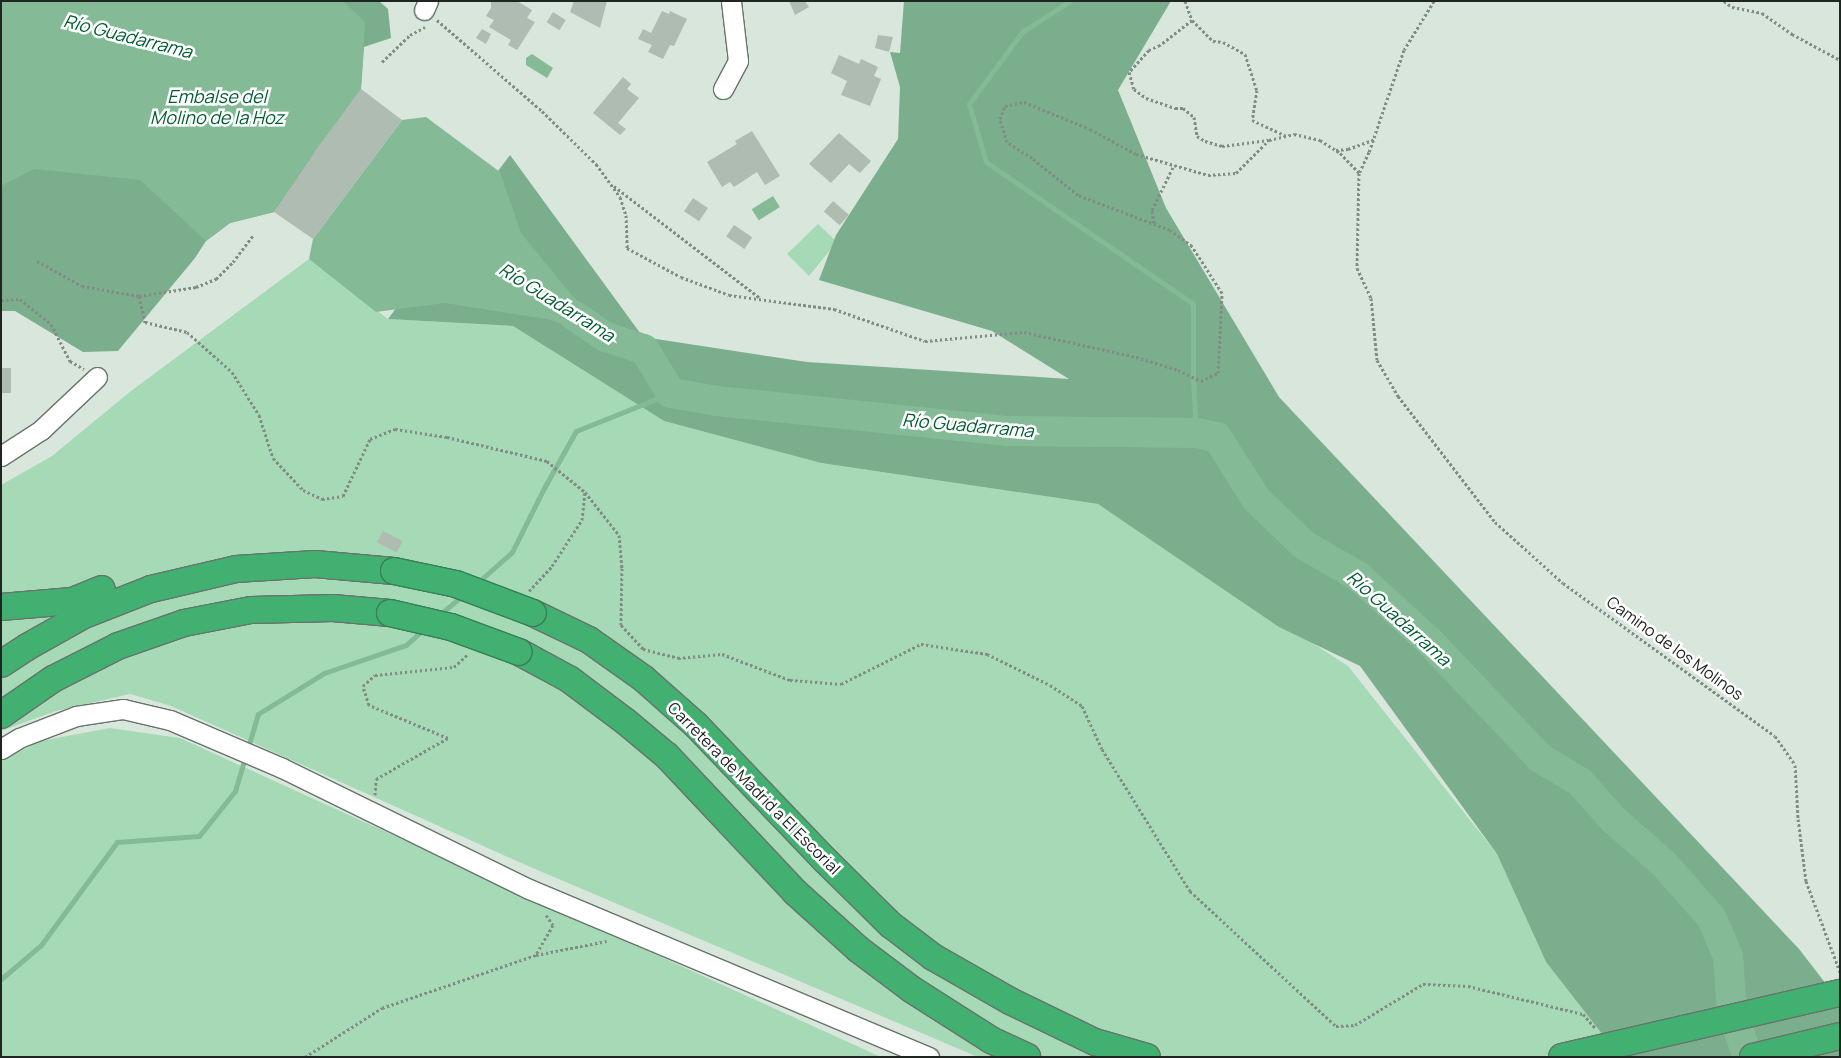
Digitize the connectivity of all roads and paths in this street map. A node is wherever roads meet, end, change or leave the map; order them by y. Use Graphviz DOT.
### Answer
graph roads {
  1 [pos="731,1"];
  2 [pos="1185,1"];
  3 [pos="1434,1"];
  4 [pos="1724,1"];
  5 [pos="430,11"];
  6 [pos="1192,20"];
  7 [pos="1840,60"];
  8 [pos="382,62"];
  9 [pos="723,89"];
  10 [pos="1287,136"];
  11 [pos="1269,140"];
  12 [pos="1374,140"];
  13 [pos="1336,150"];
  14 [pos="1174,165"];
  15 [pos="1359,173"];
  16 [pos="610,183"];
  17 [pos="1154,224"];
  18 [pos="252,234"];
  19 [pos="37,261"];
  20 [pos="139,296"];
  21 [pos="1,300"];
  22 [pos="761,300"];
  23 [pos="97,377"];
  24 [pos="1,456"];
  25 [pos="585,492"];
  26 [pos="315,564"];
  27 [pos="529,604"];
  28 [pos="1,607"];
  29 [pos="472,651"];
  30 [pos="1,664"];
  31 [pos="1,715"];
  32 [pos="1,749"];
  33 [pos="374,813"];
  34 [pos="529,889"];
  35 [pos="638,935"];
  36 [pos="536,955"];
  37 [pos="1839,981"];
  38 [pos="1596,1028"];
  39 [pos="1840,1036"];
  40 [pos="305,1057"];
  41 [pos="929,1057"];
  42 [pos="1027,1057"];
  43 [pos="1147,1057"];
  44 [pos="1562,1057"];
  45 [pos="1753,1057"];
  1 -- 9 [label="street"];
  2 -- 6 [label="path"];
  3 -- 12 [label="path"];
  4 -- 7 [label="path"];
  5 -- 8 [label="path"];
  5 -- 16 [label="path"];
  6 -- 10 [label="path"];
  6 -- 11 [label="path"];
  10 -- 11 [label="path"];
  10 -- 13 [label="path"];
  11 -- 14 [label="path"];
  12 -- 13 [label="path"];
  12 -- 15 [label="path"];
  13 -- 15 [label="path"];
  14 -- 17 [label="path"];
  14 -- 17 [label="path"];
  15 -- 37 [label="path, Camino de los Molinos"];
  16 -- 22 [label="path"];
  16 -- 22 [label="path"];
  17 -- 22 [label="path"];
  18 -- 20 [label="path"];
  19 -- 20 [label="path"];
  20 -- 25 [label="path"];
  21 -- 23 [label="path"];
  23 -- 24 [label="street"];
  25 -- 27 [label="path"];
  25 -- 38 [label="path"];
  26 -- 27 [label="highway, Carretera de Madrid a El Escorial, bridge"];
  26 -- 28 [label="highway"];
  26 -- 30 [label="highway, Carretera de Madrid a El Escorial"];
  27 -- 43 [label="highway, Carretera de Madrid a El Escorial"];
  29 -- 33 [label="path"];
  31 -- 42 [label="highway, bridge"];
  32 -- 33 [label="street"];
  33 -- 34 [label="street"];
  34 -- 35 [label="street"];
  34 -- 36 [label="path"];
  35 -- 36 [label="path"];
  35 -- 41 [label="street"];
  36 -- 40 [label="path"];
  37 -- 44 [label="highway"];
  39 -- 45 [label="highway"];
}
